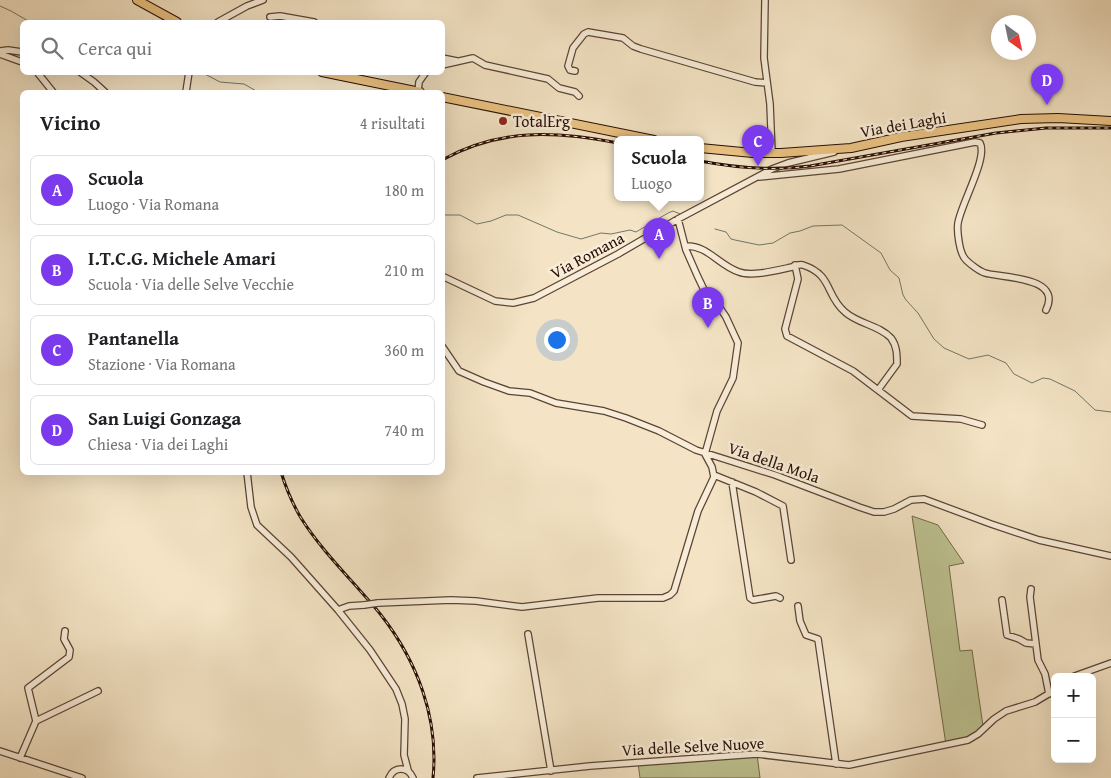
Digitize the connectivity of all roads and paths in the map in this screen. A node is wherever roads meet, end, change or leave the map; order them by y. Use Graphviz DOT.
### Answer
graph roads {
  1 [pos="137,0"];
  2 [pos="263,0"];
  3 [pos="765,0"];
  4 [pos="270,17"];
  5 [pos="173,20"];
  6 [pos="222,20"];
  7 [pos="303,20"];
  8 [pos="20,52"];
  9 [pos="0,53"];
  10 [pos="445,59"];
  11 [pos="20,61"];
  12 [pos="459,61"];
  13 [pos="445,64"];
  14 [pos="575,71"];
  15 [pos="39,75"];
  16 [pos="84,75"];
  17 [pos="189,75"];
  18 [pos="337,75"];
  19 [pos="424,75"];
  20 [pos="766,83"];
  21 [pos="51,90"];
  22 [pos="104,90"];
  23 [pos="186,90"];
  24 [pos="409,90"];
  25 [pos="419,90"];
  26 [pos="579,96"];
  27 [pos="445,98"];
  28 [pos="1111,120"];
  29 [pos="634,136"];
  30 [pos="704,148"];
  31 [pos="851,148"];
  32 [pos="772,153"];
  33 [pos="760,177"];
  34 [pos="678,219"];
  35 [pos="685,246"];
  36 [pos="795,266"];
  37 [pos="445,277"];
  38 [pos="1046,310"];
  39 [pos="445,350"];
  40 [pos="878,390"];
  41 [pos="982,425"];
  42 [pos="705,453"];
  43 [pos="247,475"];
  44 [pos="714,476"];
  45 [pos="732,482"];
  46 [pos="1111,556"];
  47 [pos="791,560"];
  48 [pos="1031,589"];
  49 [pos="780,598"];
  50 [pos="1002,600"];
  51 [pos="798,606"];
  52 [pos="338,610"];
  53 [pos="66,631"];
  54 [pos="528,634"];
  55 [pos="1036,644"];
  56 [pos="1111,663"];
  57 [pos="1083,673"];
  58 [pos="1051,689"];
  59 [pos="98,691"];
  60 [pos="1051,693"];
  61 [pos="36,721"];
  62 [pos="0,751"];
  63 [pos="404,755"];
  64 [pos="20,758"];
  65 [pos="836,764"];
  66 [pos="400,768"];
  67 [pos="408,770"];
  68 [pos="551,771"];
  69 [pos="82,778"];
  70 [pos="389,778"];
  71 [pos="413,778"];
  72 [pos="477,778"];
  1 -- 5 [label="main road"];
  2 -- 6 [label="street"];
  3 -- 20 [label="street"];
  4 -- 7 [label="street"];
  8 -- 9 [label="street"];
  9 -- 11 [label="street"];
  10 -- 12 [label="street"];
  12 -- 13 [label="street"];
  12 -- 26 [label="street"];
  14 -- 20 [label="street"];
  15 -- 21 [label="street"];
  16 -- 22 [label="street"];
  17 -- 23 [label="street"];
  18 -- 24 [label="main road"];
  19 -- 25 [label="street"];
  20 -- 32 [label="street"];
  27 -- 29 [label="main road"];
  28 -- 31 [label="main road, Via dei Laghi"];
  30 -- 32 [label="main road, Via dei Laghi"];
  31 -- 32 [label="main road, Via dei Laghi"];
  31 -- 33 [label="street, Via Romana"];
  33 -- 34 [label="street, Via Romana"];
  33 -- 38 [label="street"];
  34 -- 35 [label="street"];
  34 -- 37 [label="street, Via Romana"];
  35 -- 36 [label="street"];
  35 -- 42 [label="street"];
  36 -- 40 [label="street"];
  36 -- 40 [label="street"];
  39 -- 42 [label="street, Via della Mola"];
  40 -- 41 [label="street"];
  42 -- 44 [label="street"];
  42 -- 46 [label="street, Via della Mola"];
  43 -- 52 [label="street"];
  44 -- 45 [label="street"];
  44 -- 52 [label="street, bridge"];
  45 -- 47 [label="street"];
  45 -- 49 [label="street"];
  48 -- 55 [label="street"];
  50 -- 55 [label="street"];
  51 -- 65 [label="street"];
  52 -- 63 [label="street"];
  53 -- 61 [label="street"];
  54 -- 68 [label="street"];
  55 -- 58 [label="street"];
  56 -- 57 [label="street"];
  59 -- 61 [label="street"];
  60 -- 65 [label="street, Via delle Selve Nuove"];
  61 -- 64 [label="street"];
  62 -- 64 [label="street"];
  63 -- 66 [label="street"];
  63 -- 67 [label="street"];
  64 -- 69 [label="street"];
  65 -- 68 [label="street, Via delle Selve Nuove"];
  66 -- 67 [label="street"];
  66 -- 70 [label="street"];
  67 -- 71 [label="street"];
  68 -- 72 [label="street, Via delle Selve Nuove"];
}
